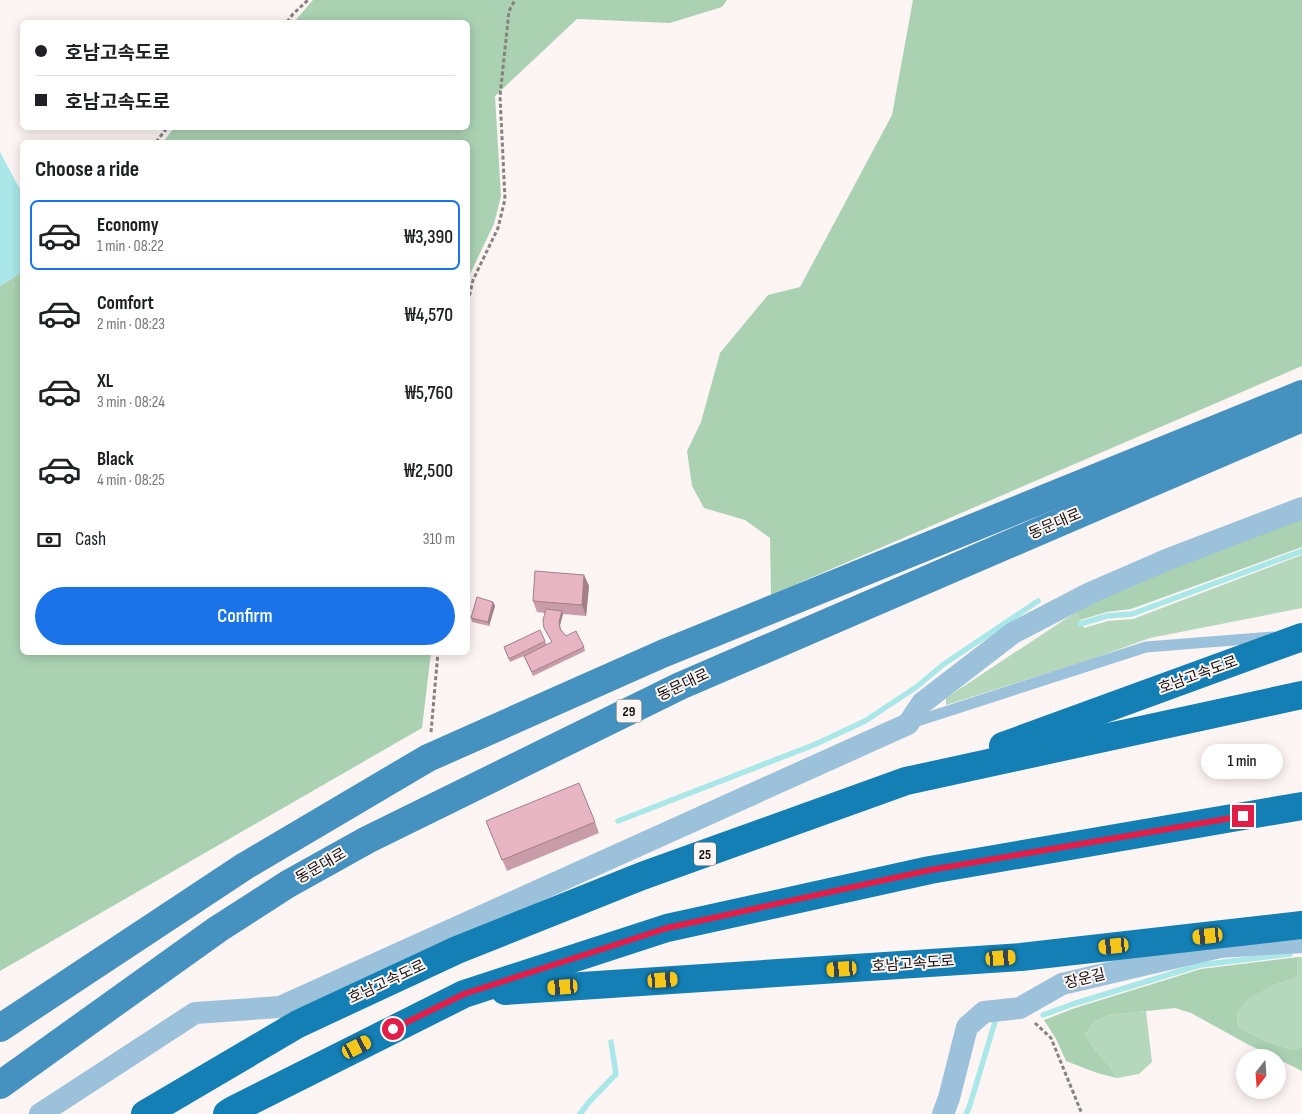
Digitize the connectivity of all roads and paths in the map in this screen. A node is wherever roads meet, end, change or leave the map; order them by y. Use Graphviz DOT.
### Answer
graph roads {
  1 [pos="308,0"];
  2 [pos="515,0"];
  3 [pos="288,20"];
  4 [pos="165,130"];
  5 [pos="158,140"];
  6 [pos="470,293"];
  7 [pos="1302,394"];
  8 [pos="1302,418"];
  9 [pos="1302,508"];
  10 [pos="1302,636"];
  11 [pos="438,655"];
  12 [pos="1302,696"];
  13 [pos="908,724"];
  14 [pos="428,758"];
  15 [pos="1302,806"];
  16 [pos="642,876"];
  17 [pos="1302,925"];
  18 [pos="1302,942"];
  19 [pos="464,994"];
  20 [pos="1020,1008"];
  21 [pos="1,1026"];
  22 [pos="0,1085"];
  23 [pos="40,1114"];
  24 [pos="145,1114"];
  25 [pos="227,1114"];
  26 [pos="943,1114"];
  27 [pos="1082,1114"];
  1 -- 3 [label="path"];
  2 -- 6 [label="path"];
  4 -- 5 [label="path"];
  7 -- 14 [label="main road, 동문대로"];
  8 -- 22 [label="main road, 동문대로 / 29"];
  9 -- 13 [label="street"];
  10 -- 13 [label="lane"];
  10 -- 16 [label="highway, 호남고속도로"];
  11 -- 14 [label="path"];
  12 -- 16 [label="highway, 호남고속도로 / 25"];
  13 -- 23 [label="street"];
  14 -- 21 [label="main road, 동문대로"];
  15 -- 19 [label="highway, 호남고속도로"];
  16 -- 24 [label="highway, 호남고속도로 / 25"];
  17 -- 19 [label="highway, 호남고속도로"];
  18 -- 20 [label="street, 장운길"];
  19 -- 25 [label="highway, 호남고속도로"];
  20 -- 26 [label="street, 장운길"];
  20 -- 27 [label="path"];
}
